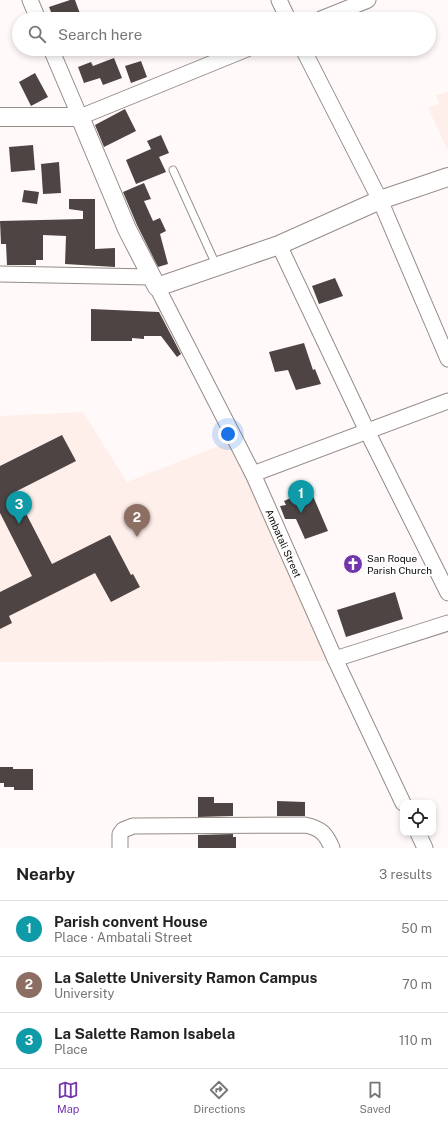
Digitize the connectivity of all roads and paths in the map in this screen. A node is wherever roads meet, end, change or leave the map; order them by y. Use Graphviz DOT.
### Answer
graph roads {
  1 [pos="30,0"];
  2 [pos="279,0"];
  3 [pos="368,0"];
  4 [pos="35,12"];
  5 [pos="285,12"];
  6 [pos="338,12"];
  7 [pos="54,56"];
  8 [pos="230,56"];
  9 [pos="307,56"];
  10 [pos="0,117"];
  11 [pos="80,117"];
  12 [pos="173,170"];
  13 [pos="448,177"];
  14 [pos="380,200"];
  15 [pos="279,245"];
  16 [pos="217,267"];
  17 [pos="0,274"];
  18 [pos="154,282"];
  19 [pos="448,358"];
  20 [pos="448,401"];
  21 [pos="367,431"];
  22 [pos="253,474"];
  23 [pos="448,593"];
  24 [pos="448,623"];
  25 [pos="335,660"];
  26 [pos="402,800"];
  27 [pos="419,836"];
  28 [pos="120,848"];
  29 [pos="332,848"];
  30 [pos="425,848"];
  1 -- 4 [label="street"];
  2 -- 5 [label="street"];
  3 -- 6 [label="street"];
  7 -- 11 [label="street"];
  8 -- 11 [label="street"];
  9 -- 14 [label="street"];
  10 -- 11 [label="street"];
  11 -- 18 [label="street"];
  12 -- 16 [label="lane"];
  13 -- 14 [label="street"];
  14 -- 15 [label="street"];
  14 -- 19 [label="street"];
  15 -- 16 [label="street"];
  15 -- 21 [label="street"];
  16 -- 18 [label="street"];
  17 -- 18 [label="street"];
  18 -- 22 [label="street, Ambatali Street"];
  20 -- 21 [label="street"];
  21 -- 22 [label="street"];
  21 -- 23 [label="street"];
  22 -- 25 [label="street, Ambatali Street"];
  24 -- 25 [label="street"];
  25 -- 26 [label="street, Ambatali Street"];
  27 -- 30 [label="street"];
  28 -- 29 [label="street"];
}
